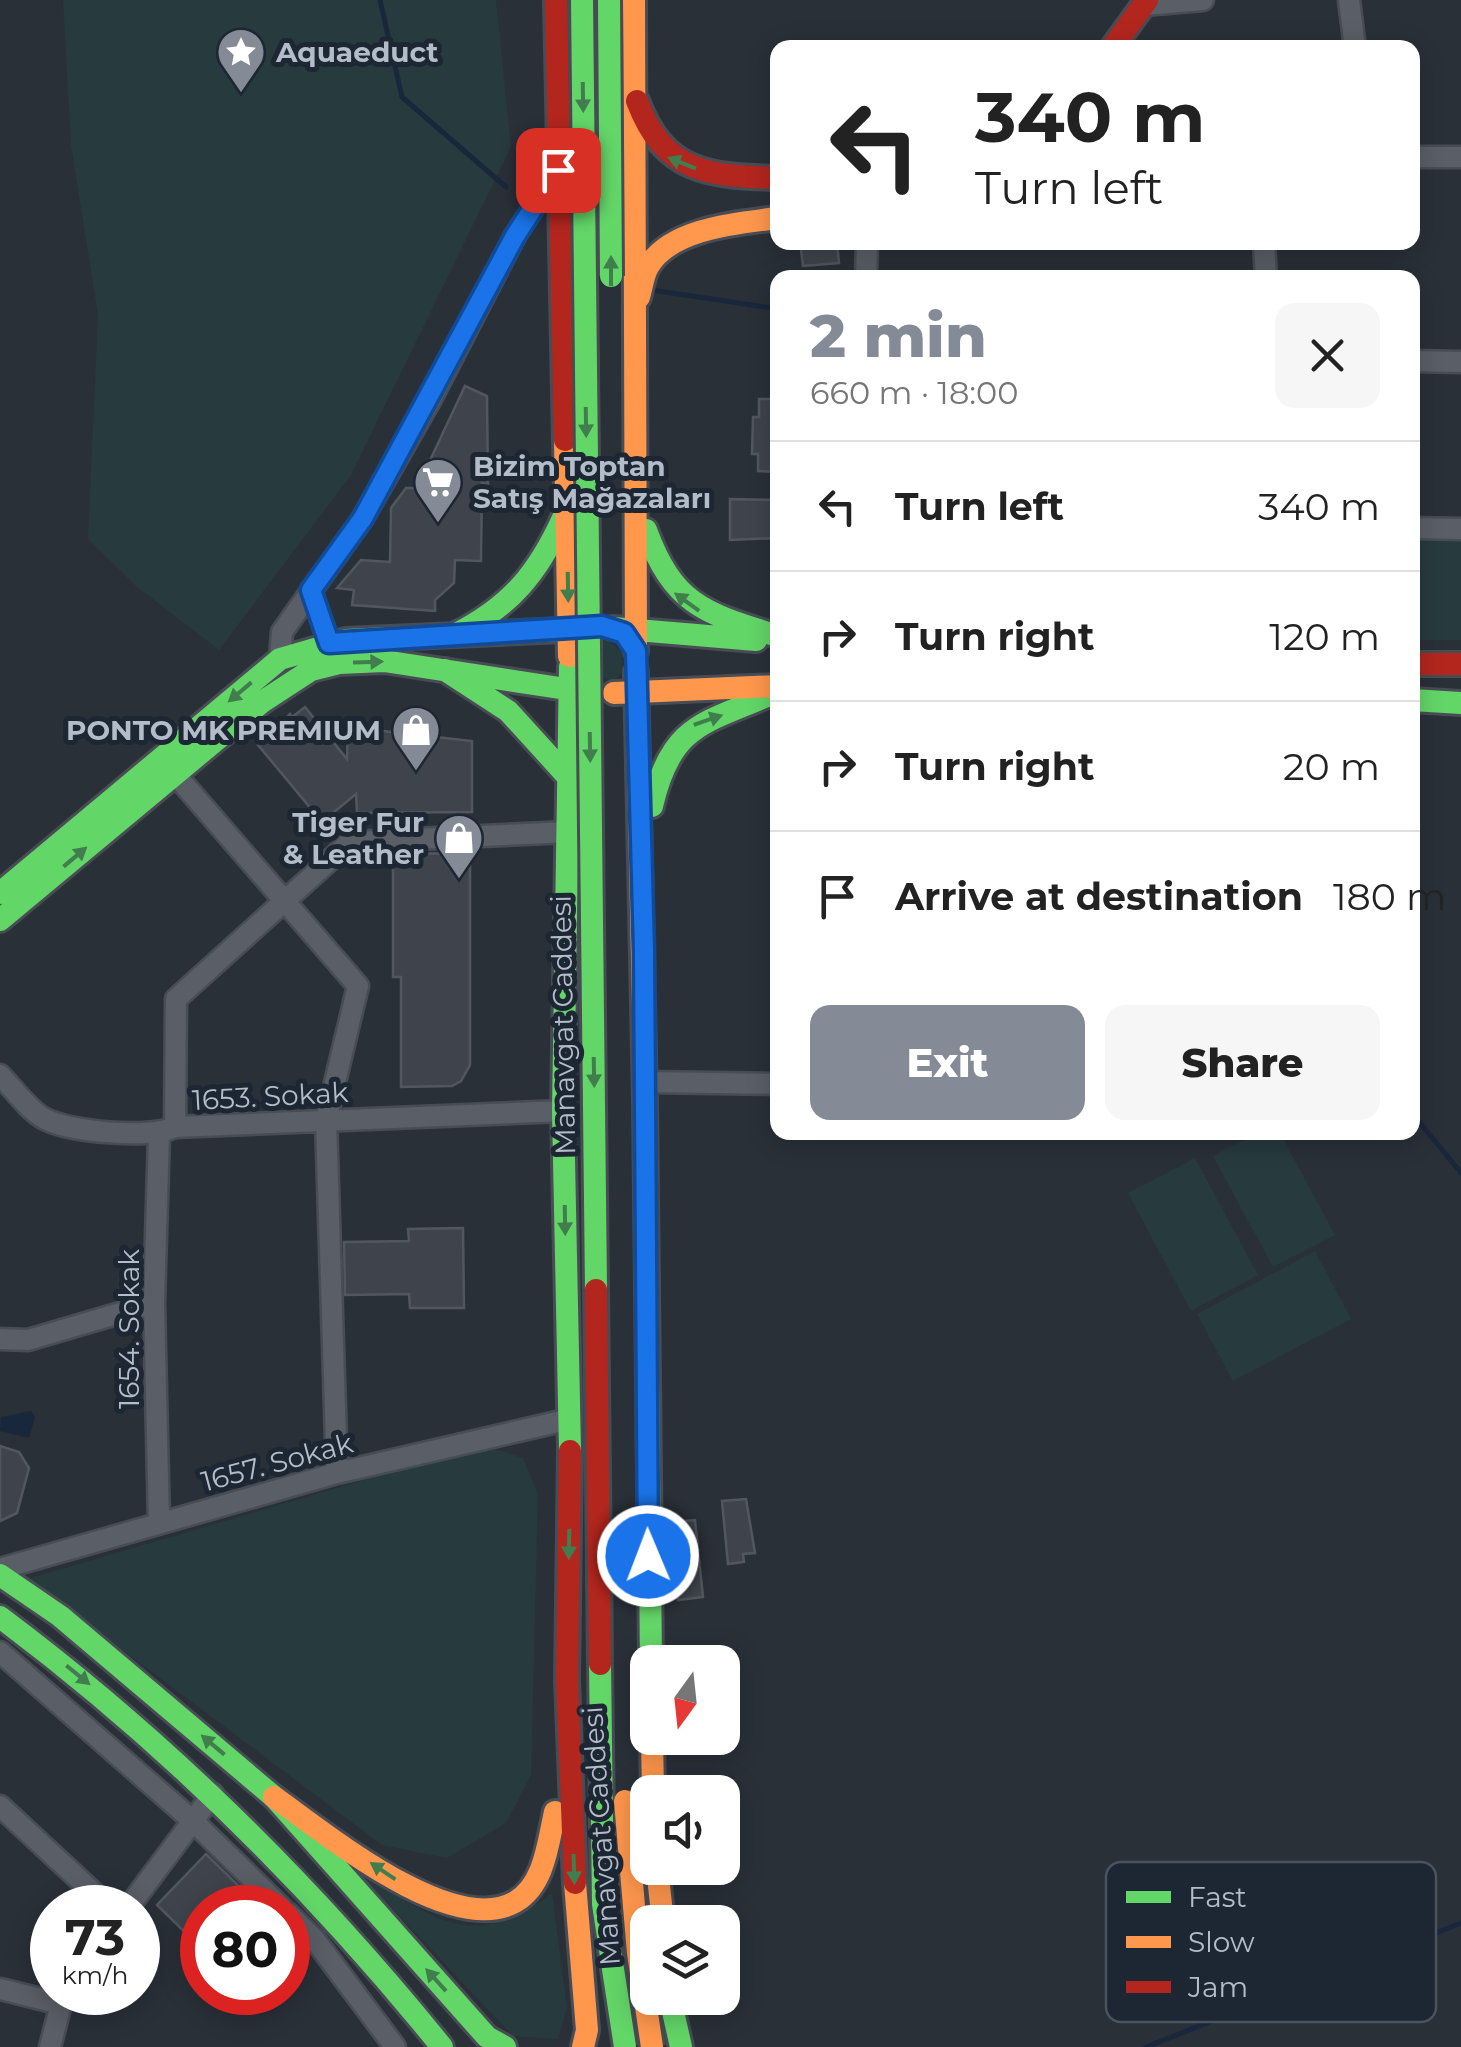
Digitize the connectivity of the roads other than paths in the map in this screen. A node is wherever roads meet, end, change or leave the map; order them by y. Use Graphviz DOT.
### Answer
graph roads {
  1 [pos="556,0"];
  2 [pos="582,0"];
  3 [pos="609,0"];
  4 [pos="634,0"];
  5 [pos="1203,0"];
  6 [pos="1349,0"];
  7 [pos="1145,2"];
  8 [pos="1116,40"];
  9 [pos="1354,40"];
  10 [pos="631,80"];
  11 [pos="1420,157"];
  12 [pos="1461,157"];
  13 [pos="558,170"];
  14 [pos="770,178"];
  15 [pos="770,219"];
  16 [pos="637,304"];
  17 [pos="1420,361"];
  18 [pos="1461,362"];
  19 [pos="640,510"];
  20 [pos="566,512"];
  21 [pos="1420,528"];
  22 [pos="1461,530"];
  23 [pos="311,590"];
  24 [pos="569,631"];
  25 [pos="456,634"];
  26 [pos="770,636"];
  27 [pos="770,640"];
  28 [pos="329,643"];
  29 [pos="280,659"];
  30 [pos="607,663"];
  31 [pos="1420,664"];
  32 [pos="1461,664"];
  33 [pos="445,670"];
  34 [pos="770,688"];
  35 [pos="770,692"];
  36 [pos="1420,700"];
  37 [pos="1461,703"];
  38 [pos="175,774"];
  39 [pos="569,778"];
  40 [pos="570,832"];
  41 [pos="643,862"];
  42 [pos="0,893"];
  43 [pos="286,900"];
  44 [pos="0,920"];
  45 [pos="0,1075"];
  46 [pos="646,1082"];
  47 [pos="770,1084"];
  48 [pos="564,1112"];
  49 [pos="326,1120"];
  50 [pos="167,1131"];
  51 [pos="154,1303"];
  52 [pos="0,1339"];
  53 [pos="570,1419"];
  54 [pos="337,1473"];
  55 [pos="159,1523"];
  56 [pos="0,1572"];
  57 [pos="0,1617"];
  58 [pos="651,1645"];
  59 [pos="0,1652"];
  60 [pos="567,1680"];
  61 [pos="213,1794"];
  62 [pos="274,1797"];
  63 [pos="0,1806"];
  64 [pos="193,1820"];
  65 [pos="85,1885"];
  66 [pos="145,1885"];
  67 [pos="259,1885"];
  68 [pos="310,1935"];
  69 [pos="0,1990"];
  70 [pos="30,1994"];
  71 [pos="60,2015"];
  72 [pos="674,2015"];
  73 [pos="50,2047"];
  74 [pos="394,2047"];
  75 [pos="442,2047"];
  76 [pos="505,2047"];
  77 [pos="583,2047"];
  78 [pos="625,2047"];
  79 [pos="652,2047"];
  80 [pos="681,2047"];
  1 -- 13 [label="main road"];
  2 -- 78 [label="main road, Manavgat Caddesi, one-way, bridge"];
  79 -- 3 [label="main road, Manavgat Caddesi, one-way, bridge"];
  4 -- 10 [label="main road"];
  5 -- 7 [label="street"];
  6 -- 9 [label="street"];
  7 -- 8 [label="main road"];
  14 -- 10 [label="main road, one-way"];
  10 -- 16 [label="main road"];
  11 -- 12 [label="street"];
  13 -- 20 [label="main road"];
  13 -- 23 [label="street"];
  15 -- 16 [label="main road"];
  16 -- 19 [label="main road"];
  17 -- 18 [label="street"];
  26 -- 19 [label="main road, one-way"];
  19 -- 30 [label="main road"];
  20 -- 24 [label="main road, one-way"];
  20 -- 25 [label="main road"];
  21 -- 22 [label="street"];
  23 -- 28 [label="street"];
  23 -- 29 [label="street"];
  24 -- 25 [label="main road"];
  24 -- 30 [label="main road"];
  24 -- 30 [label="main road"];
  25 -- 28 [label="main road"];
  27 -- 30 [label="main road"];
  28 -- 29 [label="main road"];
  29 -- 42 [label="main road, one-way"];
  30 -- 33 [label="main road"];
  30 -- 34 [label="main road"];
  30 -- 39 [label="main road"];
  30 -- 41 [label="main road"];
  31 -- 32 [label="main road"];
  38 -- 33 [label="main road, one-way"];
  33 -- 39 [label="main road"];
  41 -- 35 [label="main road, one-way"];
  36 -- 37 [label="main road"];
  38 -- 43 [label="street"];
  44 -- 38 [label="main road, one-way"];
  39 -- 40 [label="main road"];
  40 -- 43 [label="street, 1654. Sokak"];
  40 -- 48 [label="main road"];
  41 -- 46 [label="main road"];
  43 -- 49 [label="street"];
  43 -- 50 [label="street, 1654. Sokak"];
  45 -- 50 [label="street, 1653. Sokak"];
  46 -- 47 [label="street"];
  46 -- 58 [label="main road"];
  48 -- 49 [label="street, 1653. Sokak"];
  48 -- 53 [label="main road, one-way"];
  49 -- 50 [label="street, 1653. Sokak"];
  49 -- 54 [label="street"];
  50 -- 51 [label="street, 1654. Sokak"];
  51 -- 52 [label="street"];
  51 -- 55 [label="street, 1654. Sokak"];
  53 -- 54 [label="street, 1657. Sokak"];
  53 -- 60 [label="main road, one-way"];
  54 -- 55 [label="street, 1657. Sokak"];
  55 -- 56 [label="street, 1657. Sokak"];
  62 -- 56 [label="main road, one-way"];
  57 -- 61 [label="main road, one-way"];
  59 -- 64 [label="street"];
  60 -- 62 [label="main road, one-way"];
  60 -- 77 [label="main road, one-way"];
  61 -- 64 [label="street"];
  61 -- 75 [label="main road"];
  76 -- 62 [label="main road, one-way"];
  63 -- 65 [label="street"];
  64 -- 66 [label="street"];
  64 -- 67 [label="street"];
  68 -- 74 [label="street"];
  69 -- 70 [label="street"];
  71 -- 73 [label="street"];
  72 -- 80 [label="main road"];
}
